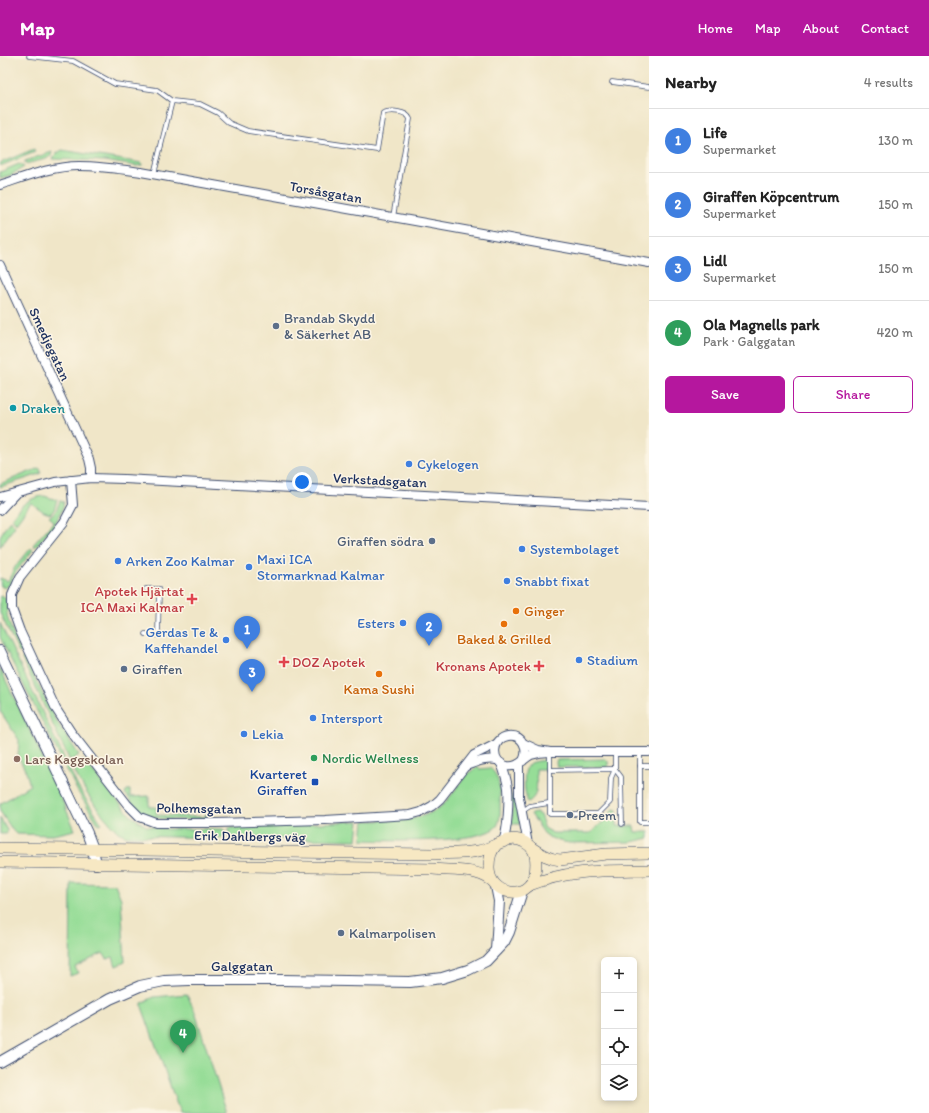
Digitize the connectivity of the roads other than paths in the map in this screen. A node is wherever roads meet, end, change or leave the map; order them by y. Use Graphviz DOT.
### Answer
graph roads {
  1 [pos="29,56"];
  2 [pos="612,82"];
  3 [pos="649,87"];
  4 [pos="172,101"];
  5 [pos="154,174"];
  6 [pos="0,185"];
  7 [pos="393,217"];
  8 [pos="649,263"];
  9 [pos="0,265"];
  10 [pos="91,478"];
  11 [pos="71,480"];
  12 [pos="15,494"];
  13 [pos="0,497"];
  14 [pos="649,507"];
  15 [pos="0,510"];
  16 [pos="146,589"];
  17 [pos="145,634"];
  18 [pos="0,651"];
  19 [pos="496,744"];
  20 [pos="524,744"];
  21 [pos="550,752"];
  22 [pos="615,752"];
  23 [pos="640,752"];
  24 [pos="649,752"];
  25 [pos="499,762"];
  26 [pos="521,762"];
  27 [pos="466,766"];
  28 [pos="640,766"];
  29 [pos="649,766"];
  30 [pos="615,769"];
  31 [pos="550,770"];
  32 [pos="549,803"];
  33 [pos="521,812"];
  34 [pos="649,822"];
  35 [pos="622,824"];
  36 [pos="500,843"];
  37 [pos="530,846"];
  38 [pos="0,848"];
  39 [pos="93,849"];
  40 [pos="649,853"];
  41 [pos="0,862"];
  42 [pos="96,864"];
  43 [pos="649,870"];
  44 [pos="494,883"];
  45 [pos="526,888"];
  46 [pos="496,950"];
  47 [pos="0,1062"];
  1 -- 4 [label="lane"];
  2 -- 3 [label="lane"];
  4 -- 5 [label="lane"];
  4 -- 7 [label="lane"];
  5 -- 6 [label="street, Torsåsgatan"];
  5 -- 7 [label="street, Torsåsgatan"];
  7 -- 8 [label="street, Torsåsgatan"];
  9 -- 10 [label="street, Smedjegatan"];
  10 -- 11 [label="street, Verkstadsgatan"];
  10 -- 14 [label="street, Verkstadsgatan"];
  11 -- 12 [label="street, Verkstadsgatan"];
  11 -- 27 [label="street, Polhemsgatan"];
  12 -- 13 [label="street, Verkstadsgatan"];
  12 -- 15 [label="street, Verkstadsgatan"];
  16 -- 17 [label="lane"];
  18 -- 39 [label="street"];
  19 -- 20 [label="street"];
  19 -- 25 [label="street"];
  19 -- 27 [label="street, Polhemsgatan"];
  20 -- 21 [label="street"];
  20 -- 26 [label="street"];
  21 -- 22 [label="street"];
  21 -- 26 [label="street"];
  21 -- 31 [label="lane"];
  22 -- 23 [label="street"];
  22 -- 30 [label="lane"];
  23 -- 24 [label="street"];
  23 -- 28 [label="lane"];
  25 -- 26 [label="street"];
  25 -- 27 [label="street"];
  25 -- 36 [label="street"];
  26 -- 33 [label="street"];
  28 -- 29 [label="lane"];
  28 -- 34 [label="lane"];
  30 -- 31 [label="lane"];
  30 -- 32 [label="lane"];
  30 -- 35 [label="lane"];
  31 -- 32 [label="lane"];
  32 -- 33 [label="lane"];
  33 -- 37 [label="street"];
  36 -- 37 [label="main road, Erik Dahlbergs väg"];
  36 -- 39 [label="main road, Erik Dahlbergs väg"];
  36 -- 44 [label="main road"];
  37 -- 40 [label="main road, Erik Dahlbergs väg"];
  37 -- 45 [label="main road"];
  38 -- 39 [label="main road, Erik Dahlbergs väg"];
  39 -- 42 [label="street"];
  41 -- 42 [label="main road"];
  42 -- 44 [label="main road"];
  43 -- 45 [label="main road"];
  44 -- 45 [label="main road"];
  44 -- 46 [label="street"];
  45 -- 46 [label="street, Galggatan"];
  46 -- 47 [label="street, Galggatan"];
}
